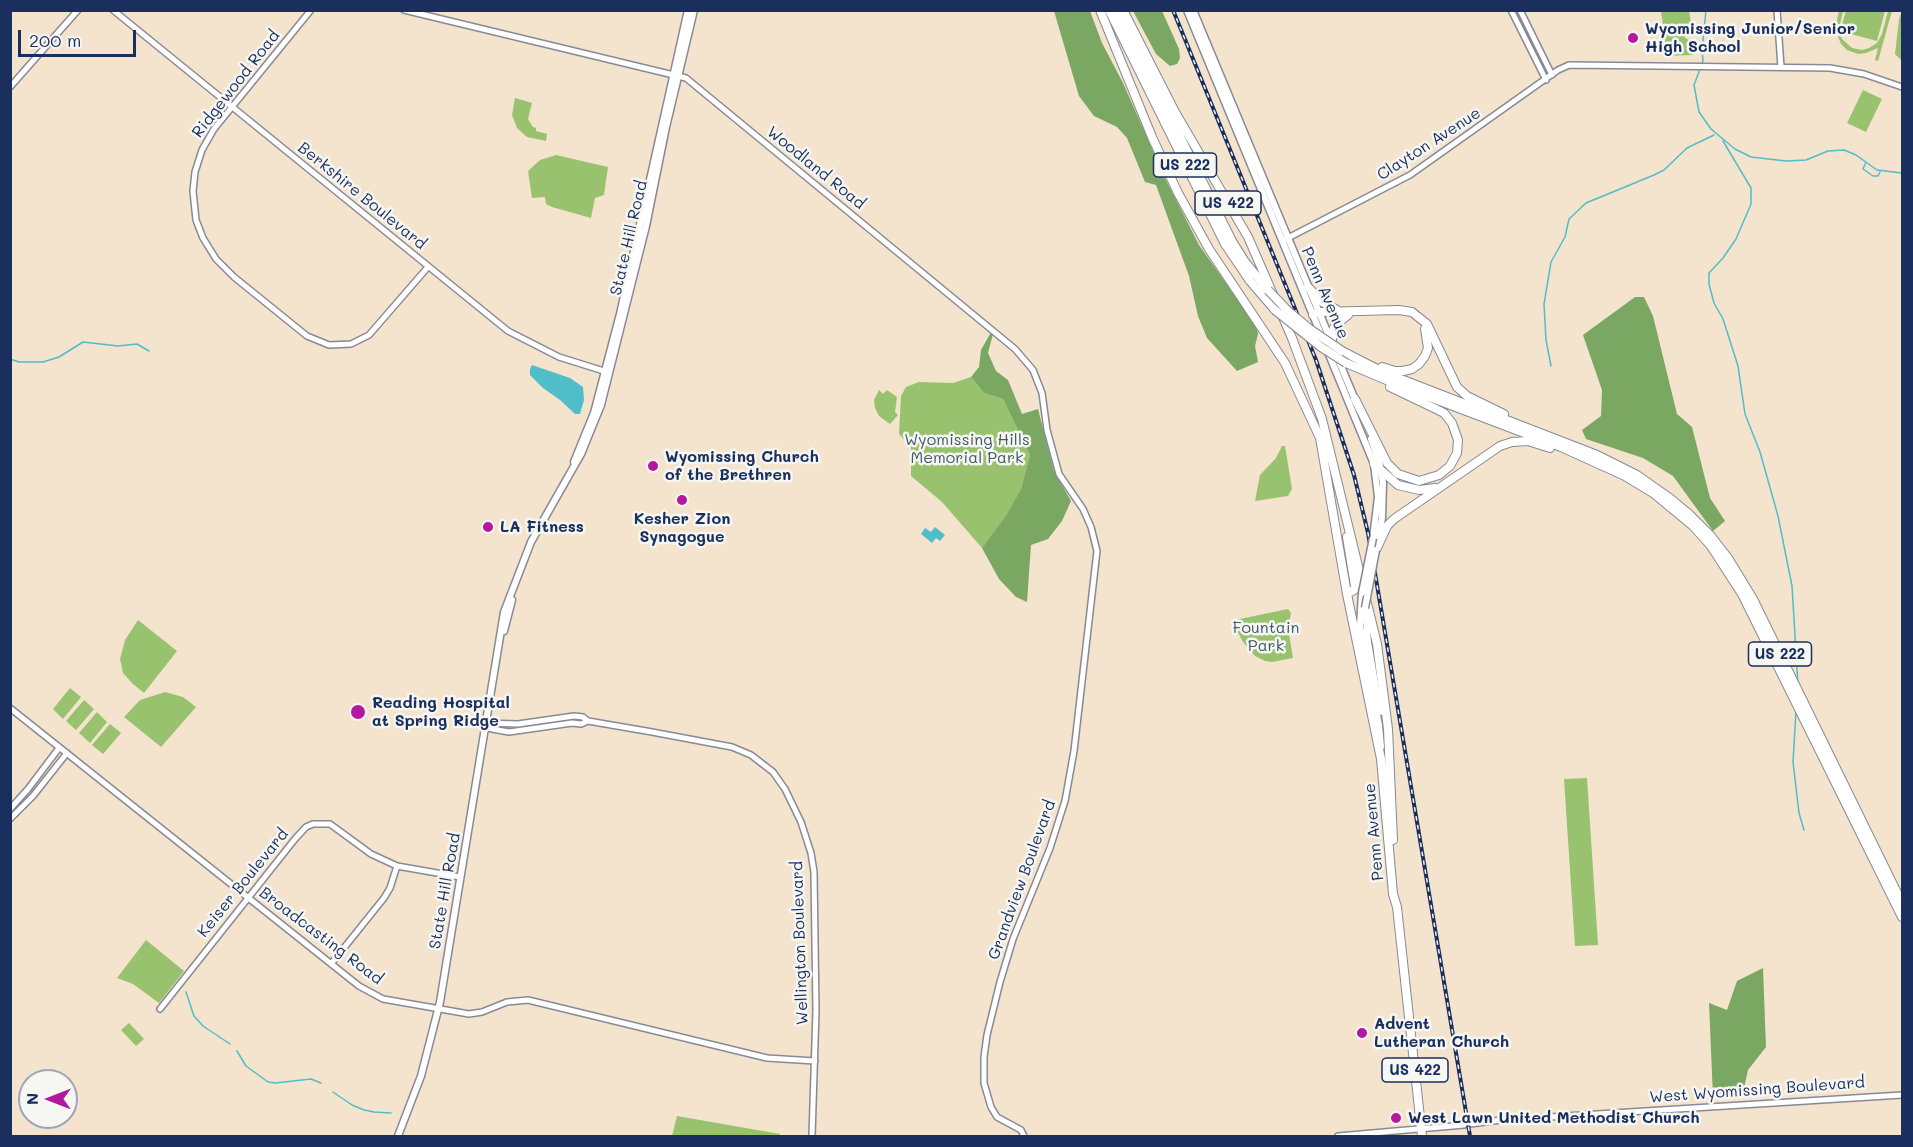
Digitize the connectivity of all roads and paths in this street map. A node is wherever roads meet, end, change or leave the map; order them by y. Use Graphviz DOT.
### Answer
graph roads {
  1 [pos="78,10"];
  2 [pos="113,10"];
  3 [pos="311,10"];
  4 [pos="404,10"];
  5 [pos="687,10"];
  6 [pos="694,10"];
  7 [pos="1100,10"];
  8 [pos="1109,10"];
  9 [pos="1117,10"];
  10 [pos="1124,10"];
  11 [pos="1187,10"];
  12 [pos="1193,10"];
  13 [pos="1511,10"];
  14 [pos="1520,10"];
  15 [pos="1777,10"];
  16 [pos="1781,67"];
  17 [pos="676,75"];
  18 [pos="1552,75"];
  19 [pos="1546,80"];
  20 [pos="10,87"];
  21 [pos="1902,87"];
  22 [pos="232,107"];
  23 [pos="1284,240"];
  24 [pos="428,267"];
  25 [pos="1308,287"];
  26 [pos="1344,313"];
  27 [pos="1318,314"];
  28 [pos="1332,344"];
  29 [pos="1342,351"];
  30 [pos="1346,363"];
  31 [pos="607,373"];
  32 [pos="1355,399"];
  33 [pos="1541,432"];
  34 [pos="1560,446"];
  35 [pos="1374,464"];
  36 [pos="1381,471"];
  37 [pos="1450,480"];
  38 [pos="1340,491"];
  39 [pos="1083,509"];
  40 [pos="1376,550"];
  41 [pos="1347,594"];
  42 [pos="10,708"];
  43 [pos="486,725"];
  44 [pos="59,748"];
  45 [pos="67,753"];
  46 [pos="1385,759"];
  47 [pos="10,809"];
  48 [pos="10,819"];
  49 [pos="397,866"];
  50 [pos="460,877"];
  51 [pos="249,899"];
  52 [pos="1902,903"];
  53 [pos="1902,917"];
  54 [pos="331,964"];
  55 [pos="160,1009"];
  56 [pos="438,1010"];
  57 [pos="815,1061"];
  58 [pos="1902,1095"];
  59 [pos="1422,1133"];
  60 [pos="398,1137"];
  61 [pos="812,1137"];
  62 [pos="1024,1137"];
  63 [pos="1338,1137"];
  1 -- 20 [label="street"];
  2 -- 22 [label="street, Berkshire Boulevard"];
  3 -- 22 [label="street, Ridgewood Road"];
  4 -- 17 [label="street, Woodland Road"];
  5 -- 17 [label="main road, State Hill Road"];
  6 -- 17 [label="main road, State Hill Road"];
  7 -- 41 [label="highway, Penn Avenue / US 422"];
  8 -- 30 [label="highway, US 222, bridge"];
  9 -- 29 [label="highway, US 222, bridge"];
  10 -- 38 [label="highway, Penn Avenue / US 422"];
  11 -- 23 [label="main road, Penn Avenue"];
  12 -- 23 [label="main road, Penn Avenue"];
  13 -- 19 [label="street"];
  14 -- 18 [label="street"];
  15 -- 16 [label="street"];
  16 -- 18 [label="street, Clayton Avenue"];
  16 -- 21 [label="street, Clayton Avenue"];
  17 -- 31 [label="main road, State Hill Road"];
  17 -- 39 [label="street, Woodland Road"];
  18 -- 19 [label="street, Clayton Avenue"];
  19 -- 23 [label="street, Clayton Avenue"];
  22 -- 24 [label="street, Berkshire Boulevard"];
  22 -- 24 [label="street, Ridgewood Road"];
  23 -- 25 [label="main road, Penn Avenue"];
  23 -- 27 [label="main road, Penn Avenue"];
  24 -- 31 [label="street, Berkshire Boulevard"];
  25 -- 26 [label="highway"];
  25 -- 27 [label="main road, Penn Avenue"];
  26 -- 27 [label="highway"];
  26 -- 28 [label="highway"];
  26 -- 29 [label="highway"];
  26 -- 33 [label="highway"];
  27 -- 28 [label="main road, Penn Avenue"];
  27 -- 35 [label="main road, Penn Avenue"];
  28 -- 32 [label="main road, Penn Avenue"];
  29 -- 33 [label="highway, US 222"];
  30 -- 32 [label="highway"];
  30 -- 34 [label="highway, US 222"];
  31 -- 43 [label="main road, State Hill Road"];
  32 -- 36 [label="main road, Penn Avenue"];
  33 -- 34 [label="highway, US 222"];
  34 -- 37 [label="highway"];
  34 -- 52 [label="highway, US 222"];
  34 -- 53 [label="highway, US 222"];
  35 -- 36 [label="highway"];
  35 -- 46 [label="main road, Penn Avenue, bridge"];
  36 -- 37 [label="highway"];
  36 -- 40 [label="main road, Penn Avenue"];
  37 -- 40 [label="highway"];
  38 -- 41 [label="highway"];
  38 -- 46 [label="highway, Penn Avenue / US 422"];
  39 -- 62 [label="street, Grandview Boulevard"];
  40 -- 46 [label="main road, Penn Avenue, bridge"];
  41 -- 46 [label="highway, Penn Avenue / US 422"];
  42 -- 44 [label="street, Broadcasting Road"];
  43 -- 50 [label="main road, State Hill Road"];
  43 -- 57 [label="street, Wellington Boulevard"];
  44 -- 45 [label="street, Broadcasting Road"];
  44 -- 47 [label="street"];
  45 -- 48 [label="street"];
  45 -- 51 [label="street, Broadcasting Road"];
  46 -- 59 [label="highway, Penn Avenue / US 422"];
  49 -- 50 [label="street, Keiser Boulevard"];
  49 -- 51 [label="street, Keiser Boulevard"];
  49 -- 54 [label="street"];
  50 -- 56 [label="main road, State Hill Road"];
  51 -- 54 [label="street, Broadcasting Road"];
  51 -- 55 [label="street, Keiser Boulevard"];
  54 -- 56 [label="street, Broadcasting Road"];
  56 -- 57 [label="street, Broadcasting Road"];
  56 -- 60 [label="main road, State Hill Road"];
  57 -- 61 [label="street, Wellington Boulevard"];
  58 -- 59 [label="street, West Wyomissing Boulevard"];
  59 -- 63 [label="street, West Wyomissing Boulevard"];
}
